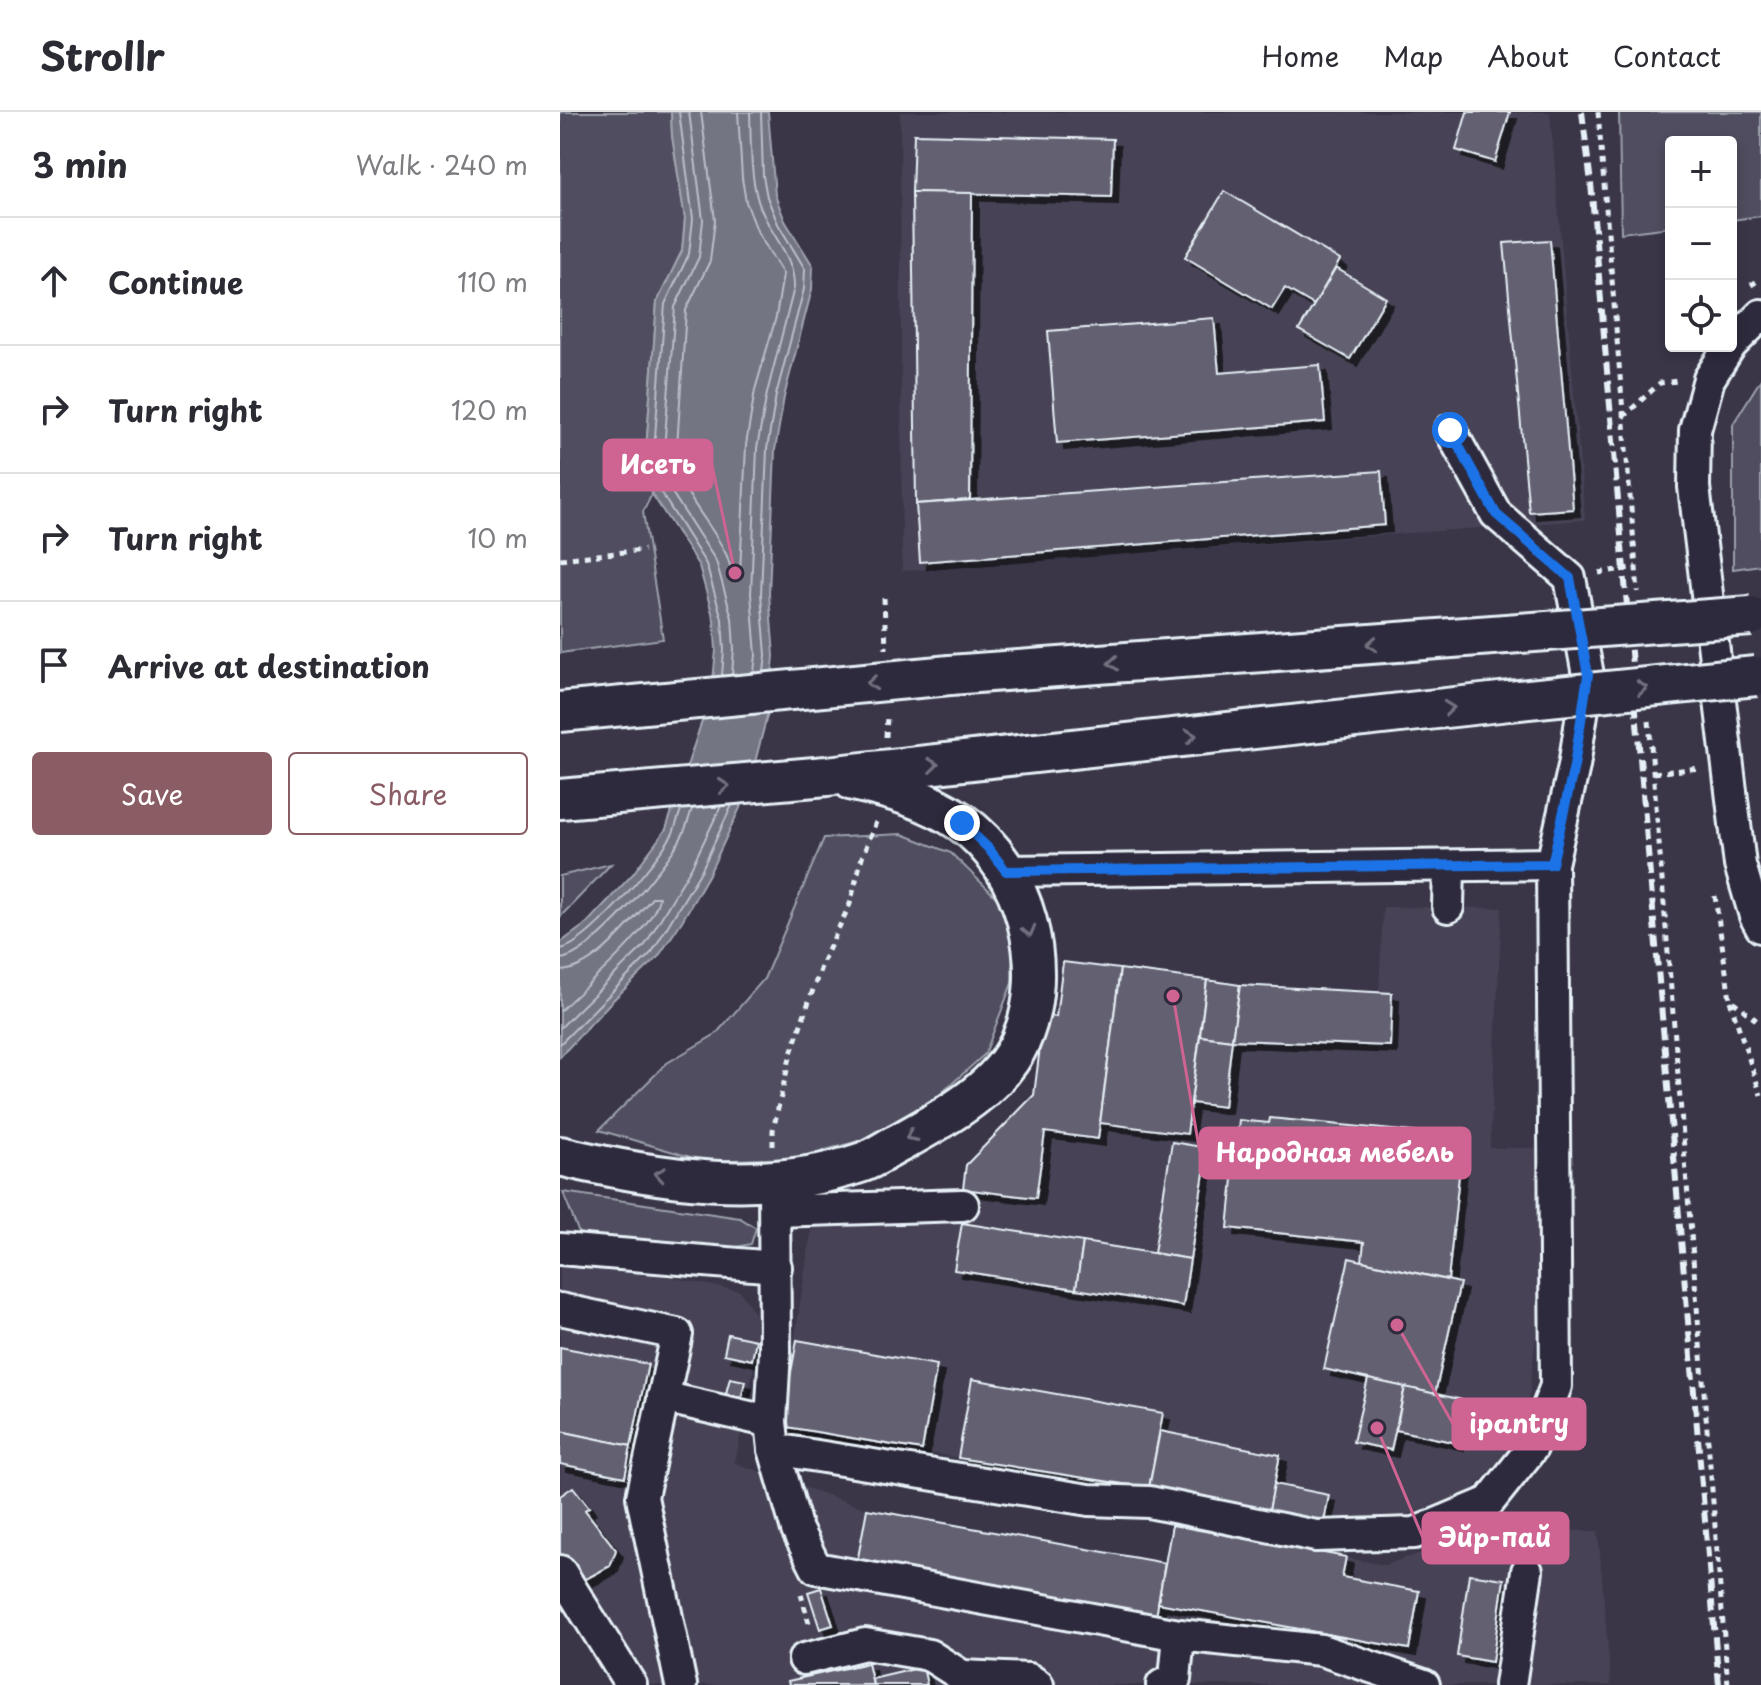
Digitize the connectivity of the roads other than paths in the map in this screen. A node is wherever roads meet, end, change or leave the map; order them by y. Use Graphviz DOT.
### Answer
graph roads {
  1 [pos="1761,315"];
  2 [pos="1737,339"];
  3 [pos="1726,352"];
  4 [pos="1450,430"];
  5 [pos="1756,616"];
  6 [pos="1758,676"];
  7 [pos="560,699"];
  8 [pos="601,708"];
  9 [pos="560,712"];
  10 [pos="827,776"];
  11 [pos="646,794"];
  12 [pos="560,799"];
  13 [pos="560,826"];
  14 [pos="1552,864"];
  15 [pos="1449,866"];
  16 [pos="1006,871"];
  17 [pos="1448,907"];
  18 [pos="1761,927"];
  19 [pos="569,1158"];
  20 [pos="774,1196"];
  21 [pos="963,1205"];
  22 [pos="560,1249"];
  23 [pos="776,1267"];
  24 [pos="560,1309"];
  25 [pos="663,1397"];
  26 [pos="772,1435"];
  27 [pos="560,1571"];
  28 [pos="1527,1571"];
  29 [pos="1179,1635"];
  30 [pos="804,1659"];
  31 [pos="631,1685"];
  32 [pos="681,1685"];
  33 [pos="1038,1685"];
  34 [pos="1162,1685"];
  35 [pos="1424,1685"];
  36 [pos="1510,1685"];
  1 -- 2 [label="street"];
  3 -- 18 [label="street"];
  4 -- 14 [label="street"];
  5 -- 8 [label="main road, one-way, bridge"];
  10 -- 6 [label="main road, one-way, bridge"];
  7 -- 8 [label="main road"];
  8 -- 9 [label="main road, bridge"];
  11 -- 10 [label="main road, one-way"];
  10 -- 16 [label="main road"];
  11 -- 12 [label="main road"];
  11 -- 13 [label="main road"];
  14 -- 15 [label="street"];
  14 -- 26 [label="street"];
  15 -- 16 [label="street"];
  15 -- 17 [label="street"];
  16 -- 20 [label="main road, one-way"];
  20 -- 19 [label="main road, one-way"];
  20 -- 21 [label="street"];
  20 -- 23 [label="street"];
  22 -- 23 [label="street"];
  23 -- 26 [label="street"];
  24 -- 25 [label="street"];
  25 -- 26 [label="street"];
  25 -- 32 [label="street"];
  26 -- 29 [label="street"];
  27 -- 31 [label="street"];
  28 -- 36 [label="street"];
  29 -- 34 [label="street"];
  29 -- 35 [label="street"];
  30 -- 33 [label="street"];
}
